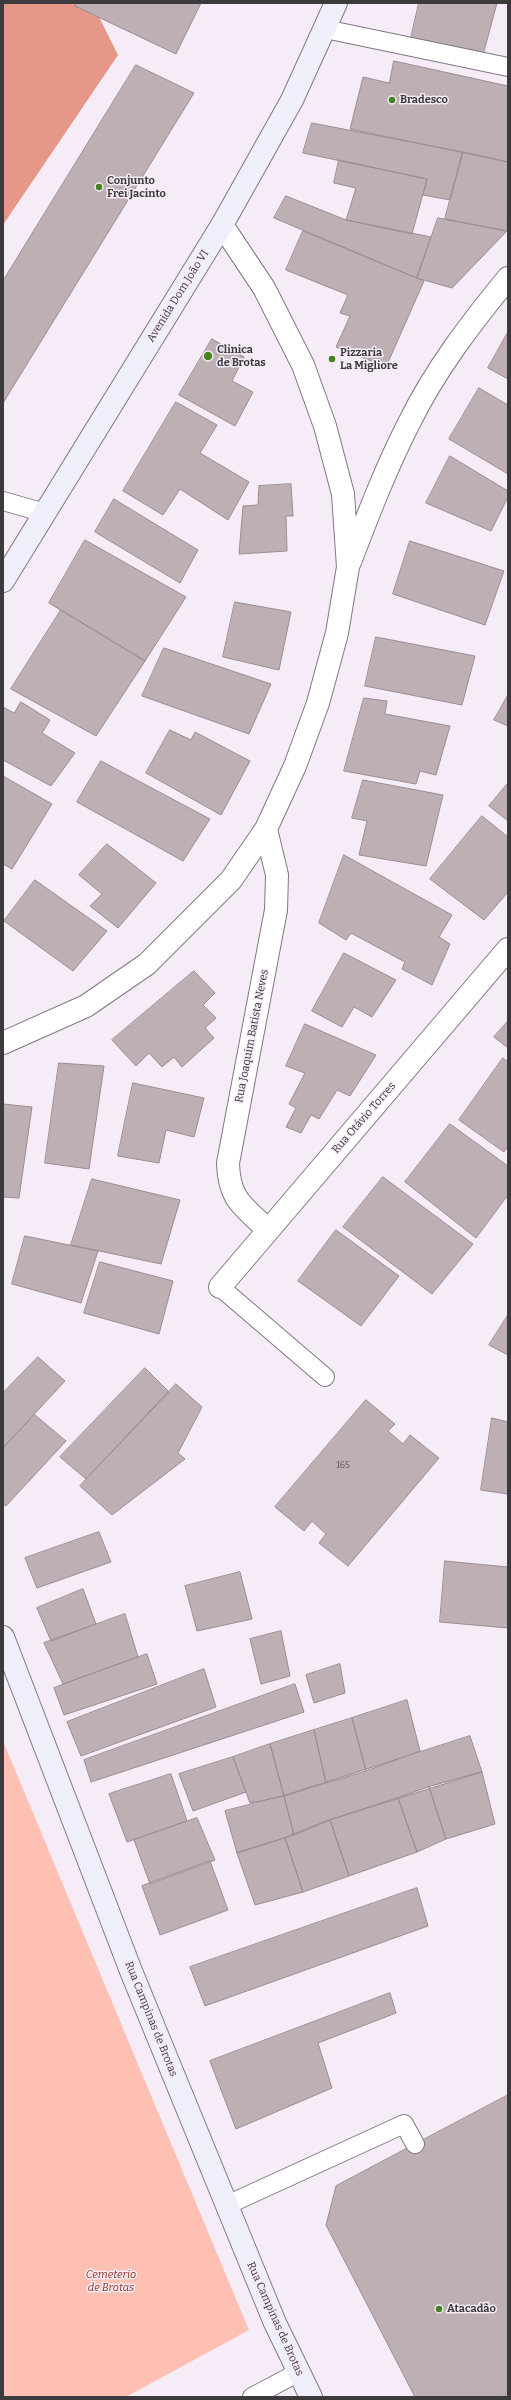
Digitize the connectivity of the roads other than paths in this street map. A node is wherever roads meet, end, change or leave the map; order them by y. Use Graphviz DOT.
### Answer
graph roads {
  1 [pos="336,3"];
  2 [pos="325,29"];
  3 [pos="508,67"];
  4 [pos="222,225"];
  5 [pos="508,278"];
  6 [pos="3,501"];
  7 [pos="45,513"];
  8 [pos="348,567"];
  9 [pos="3,581"];
  10 [pos="266,829"];
  11 [pos="508,949"];
  12 [pos="3,1043"];
  13 [pos="268,1230"];
  14 [pos="220,1287"];
  15 [pos="325,1377"];
  16 [pos="3,1637"];
  17 [pos="415,2144"];
  18 [pos="227,2205"];
  19 [pos="298,2372"];
  20 [pos="252,2397"];
  21 [pos="312,2397"];
  1 -- 2 [label="main road, Avenida Dom João VI"];
  2 -- 3 [label="lane"];
  2 -- 4 [label="main road, Avenida Dom João VI"];
  4 -- 7 [label="main road, Avenida Dom João VI"];
  4 -- 8 [label="street"];
  5 -- 8 [label="street"];
  6 -- 7 [label="lane"];
  7 -- 9 [label="main road, Avenida Dom João VI"];
  8 -- 10 [label="street"];
  10 -- 12 [label="street"];
  10 -- 13 [label="street, Rua Joaquim Batista Neves"];
  11 -- 13 [label="street, Rua Otávio Torres"];
  13 -- 14 [label="street, Rua Otávio Torres"];
  14 -- 15 [label="lane"];
  16 -- 18 [label="main road, Rua Campinas de Brotas"];
  17 -- 18 [label="lane"];
  18 -- 19 [label="main road, Rua Campinas de Brotas"];
  19 -- 20 [label="lane"];
  19 -- 21 [label="main road, Rua Campinas de Brotas"];
}
